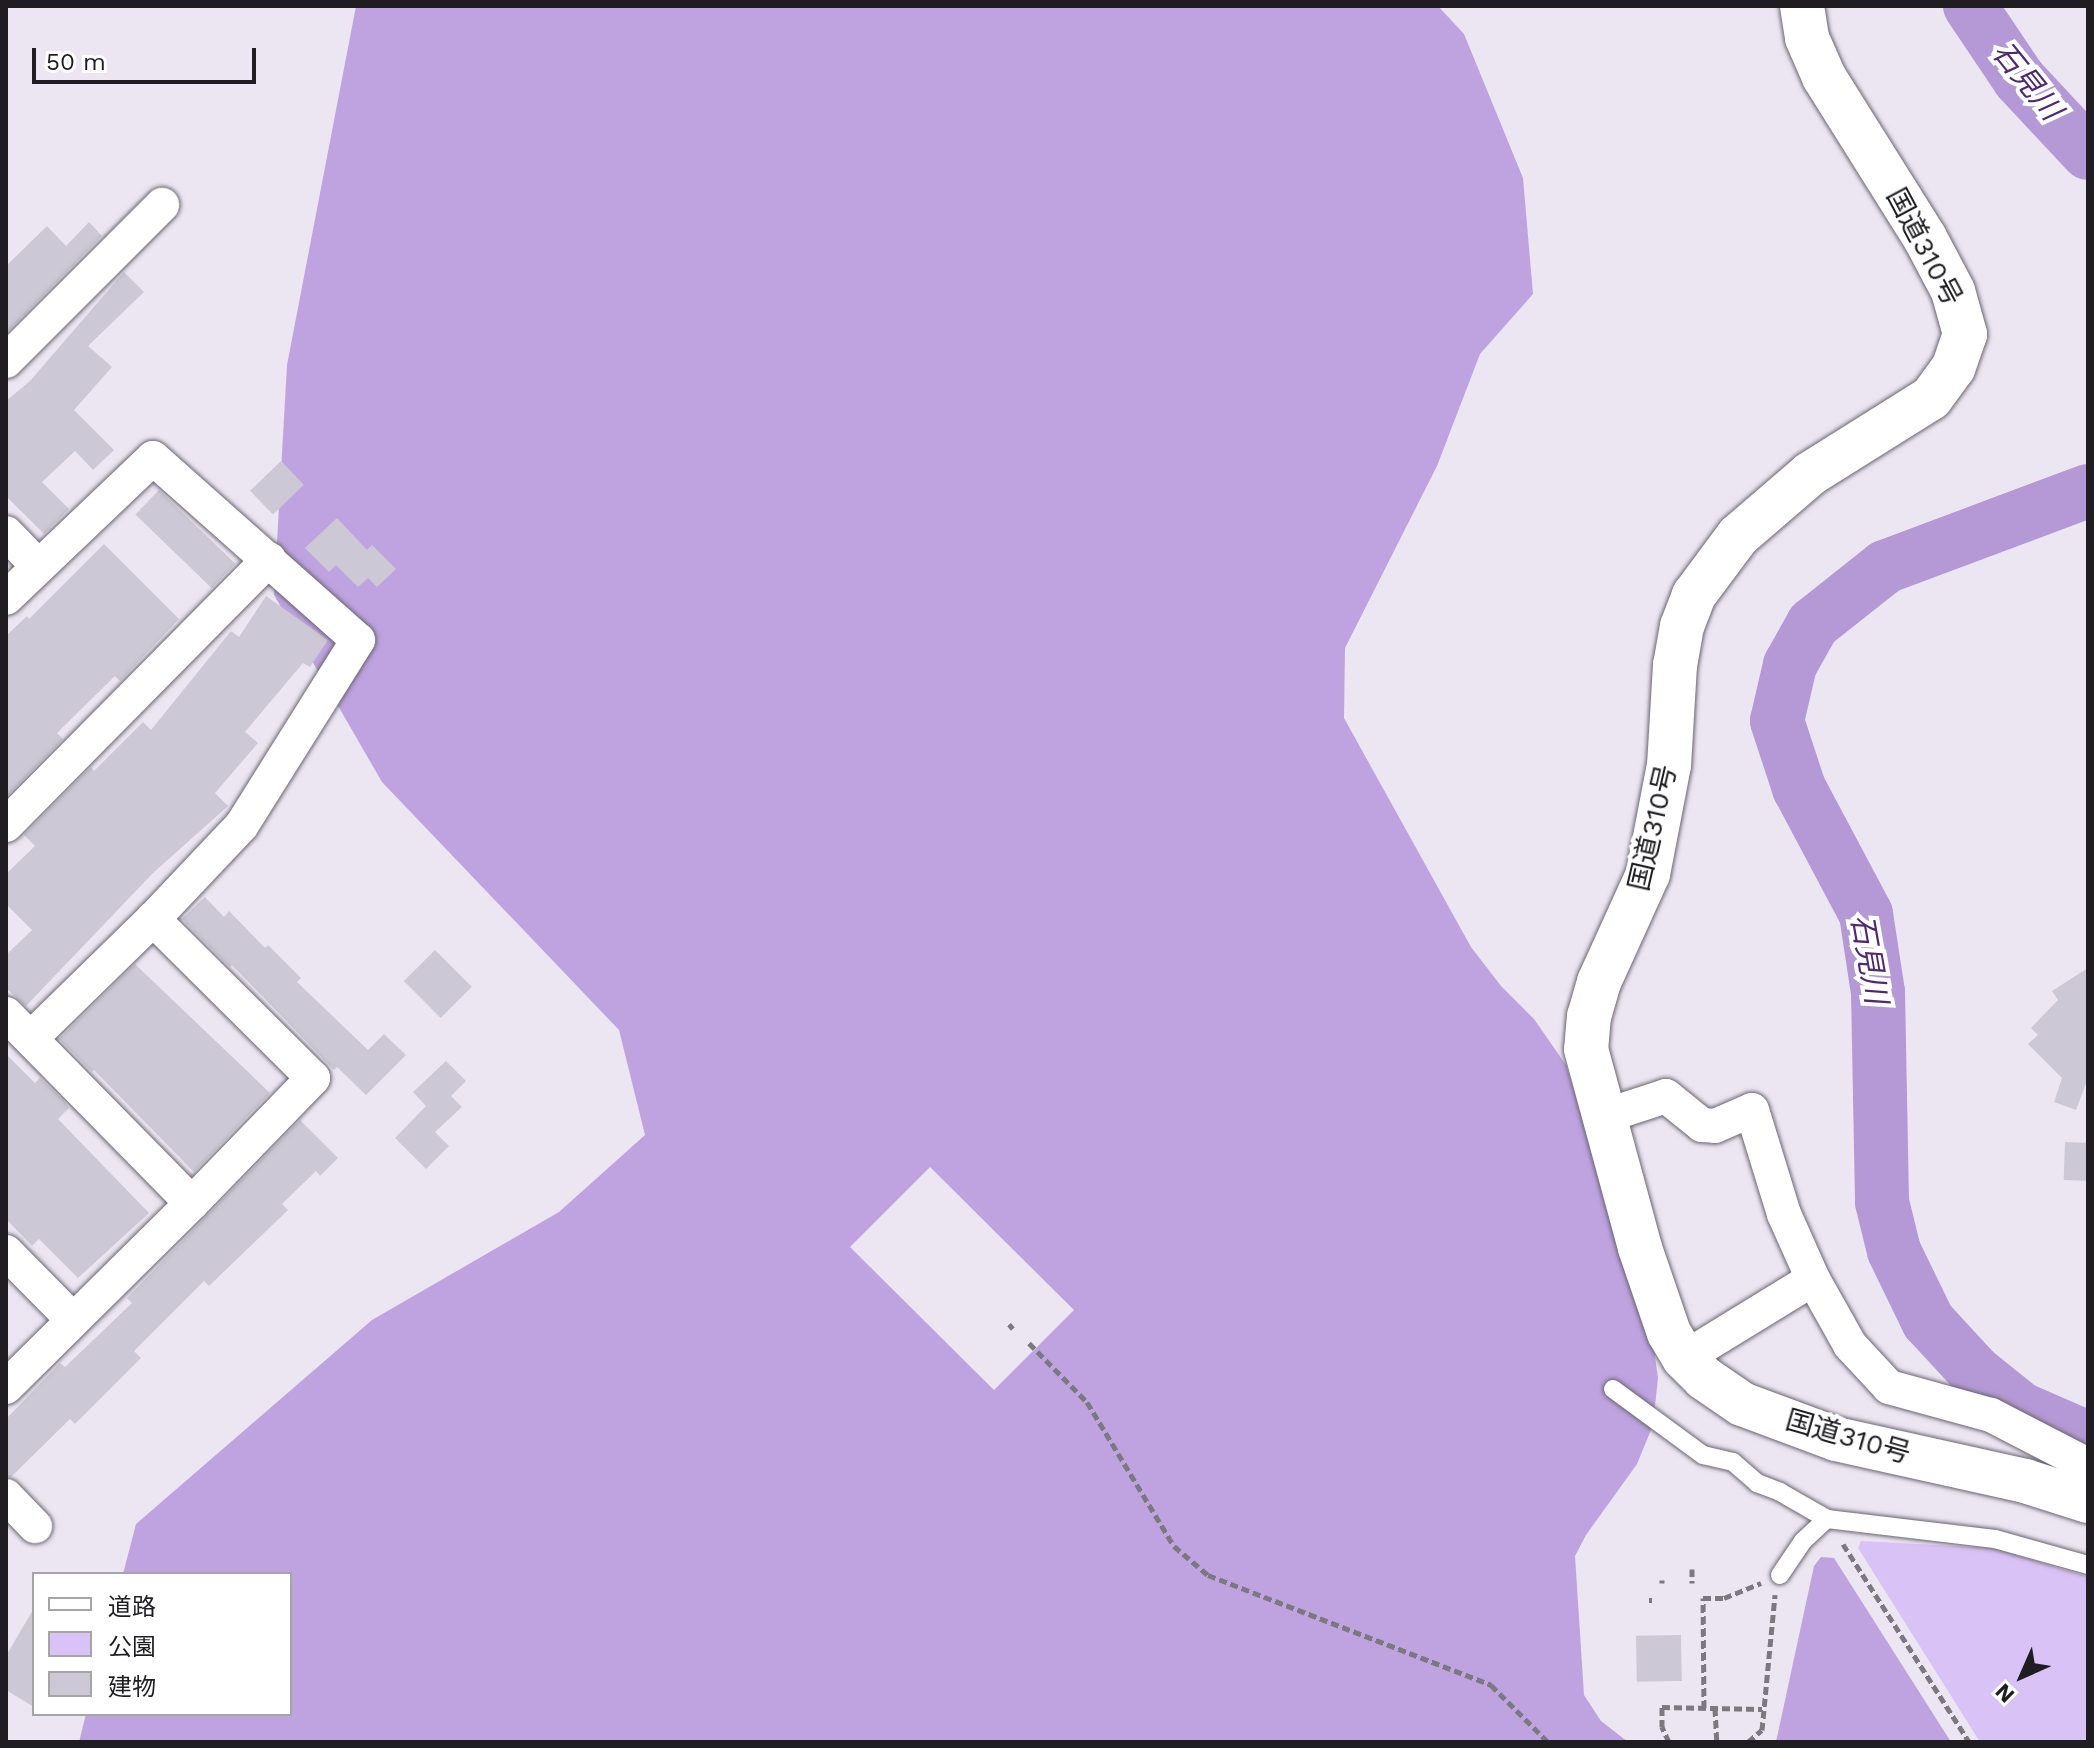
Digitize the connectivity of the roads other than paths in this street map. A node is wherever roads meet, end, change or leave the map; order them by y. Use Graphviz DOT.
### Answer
graph roads {
  1 [pos="1802,6"];
  2 [pos="162,205"];
  3 [pos="6,361"];
  4 [pos="6,533"];
  5 [pos="269,559"];
  6 [pos="38,566"];
  7 [pos="6,598"];
  8 [pos="6,825"];
  9 [pos="153,919"];
  10 [pos="6,1014"];
  11 [pos="31,1038"];
  12 [pos="1602,1117"];
  13 [pos="192,1203"];
  14 [pos="6,1252"];
  15 [pos="1813,1279"];
  16 [pos="73,1320"];
  17 [pos="1684,1358"];
  18 [pos="6,1387"];
  19 [pos="1613,1389"];
  20 [pos="2088,1465"];
  21 [pos="6,1496"];
  22 [pos="2088,1501"];
  23 [pos="1827,1519"];
  24 [pos="35,1526"];
  25 [pos="2088,1565"];
  26 [pos="1780,1575"];
  1 -- 12 [label="highway, 国道310号"];
  2 -- 3 [label="street"];
  4 -- 6 [label="street"];
  5 -- 6 [label="street"];
  5 -- 8 [label="street"];
  5 -- 9 [label="street"];
  6 -- 7 [label="street"];
  9 -- 11 [label="street"];
  9 -- 13 [label="street"];
  10 -- 11 [label="street"];
  11 -- 13 [label="street"];
  12 -- 15 [label="street"];
  12 -- 17 [label="highway, 国道310号"];
  13 -- 16 [label="street"];
  14 -- 16 [label="street"];
  15 -- 17 [label="street"];
  15 -- 20 [label="street"];
  16 -- 18 [label="street"];
  17 -- 22 [label="highway, 国道310号"];
  19 -- 23 [label="lane"];
  21 -- 24 [label="street"];
  23 -- 25 [label="lane"];
  23 -- 26 [label="lane"];
}
